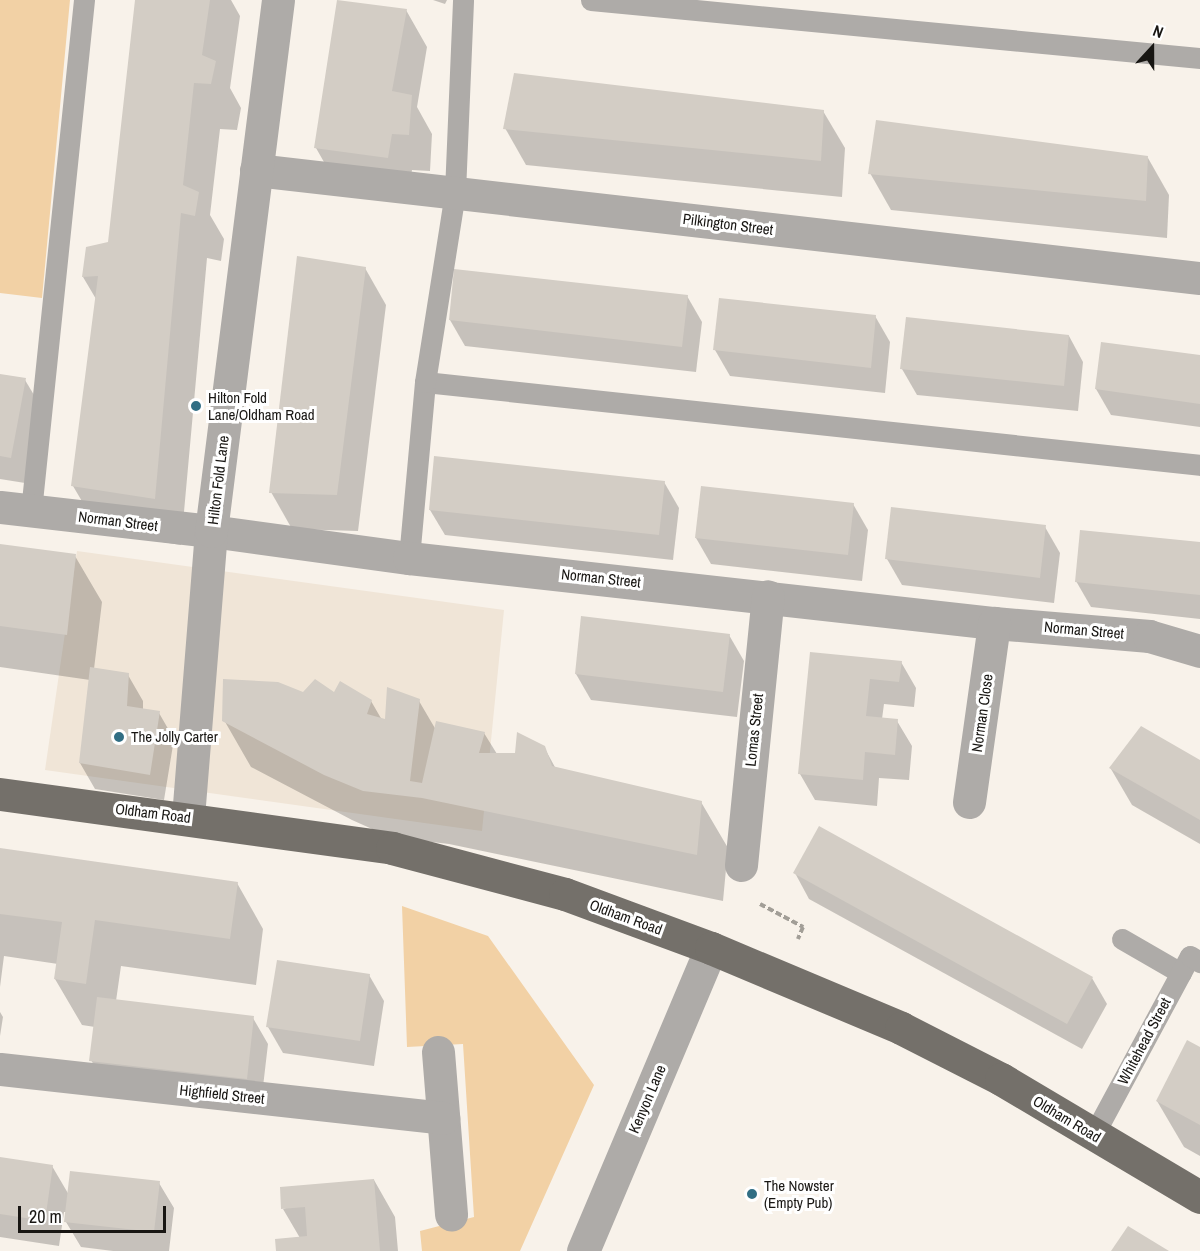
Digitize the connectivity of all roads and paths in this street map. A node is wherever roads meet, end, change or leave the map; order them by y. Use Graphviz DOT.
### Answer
graph roads {
  1 [pos="84,0"];
  2 [pos="278,0"];
  3 [pos="463,0"];
  4 [pos="591,0"];
  5 [pos="1200,58"];
  6 [pos="256,170"];
  7 [pos="455,192"];
  8 [pos="1200,278"];
  9 [pos="425,382"];
  10 [pos="1200,465"];
  11 [pos="16,509"];
  12 [pos="211,531"];
  13 [pos="409,558"];
  14 [pos="768,596"];
  15 [pos="994,623"];
  16 [pos="1200,651"];
  17 [pos="0,794"];
  18 [pos="969,802"];
  19 [pos="188,817"];
  20 [pos="741,865"];
  21 [pos="1122,939"];
  22 [pos="711,948"];
  23 [pos="1200,962"];
  24 [pos="1181,973"];
  25 [pos="785,978"];
  26 [pos="438,1052"];
  27 [pos="0,1069"];
  28 [pos="443,1118"];
  29 [pos="1093,1136"];
  30 [pos="1200,1197"];
  31 [pos="451,1214"];
  32 [pos="583,1251"];
  1 -- 11 [label="lane"];
  2 -- 6 [label="street, Hilton Fold Lane"];
  3 -- 7 [label="lane"];
  4 -- 5 [label="lane"];
  6 -- 7 [label="street, Pilkington Street"];
  6 -- 12 [label="street, Hilton Fold Lane"];
  7 -- 8 [label="street, Pilkington Street"];
  7 -- 9 [label="lane"];
  9 -- 10 [label="lane"];
  9 -- 13 [label="lane"];
  11 -- 12 [label="street, Norman Street"];
  12 -- 13 [label="street, Norman Street"];
  12 -- 19 [label="street, Hilton Fold Lane"];
  13 -- 14 [label="street, Norman Street"];
  14 -- 15 [label="street, Norman Street"];
  14 -- 20 [label="street, Lomas Street"];
  15 -- 16 [label="street, Norman Street"];
  15 -- 18 [label="street, Norman Close"];
  17 -- 19 [label="main road, Oldham Road"];
  19 -- 22 [label="main road, Oldham Road"];
  20 -- 25 [label="path"];
  21 -- 24 [label="lane"];
  22 -- 25 [label="main road, Oldham Road"];
  22 -- 32 [label="street, Kenyon Lane"];
  23 -- 24 [label="lane, Whitehead Street"];
  24 -- 29 [label="lane, Whitehead Street"];
  25 -- 29 [label="main road, Oldham Road"];
  26 -- 28 [label="street"];
  27 -- 28 [label="street, Highfield Street"];
  28 -- 31 [label="street"];
  29 -- 30 [label="main road, Oldham Road"];
}
